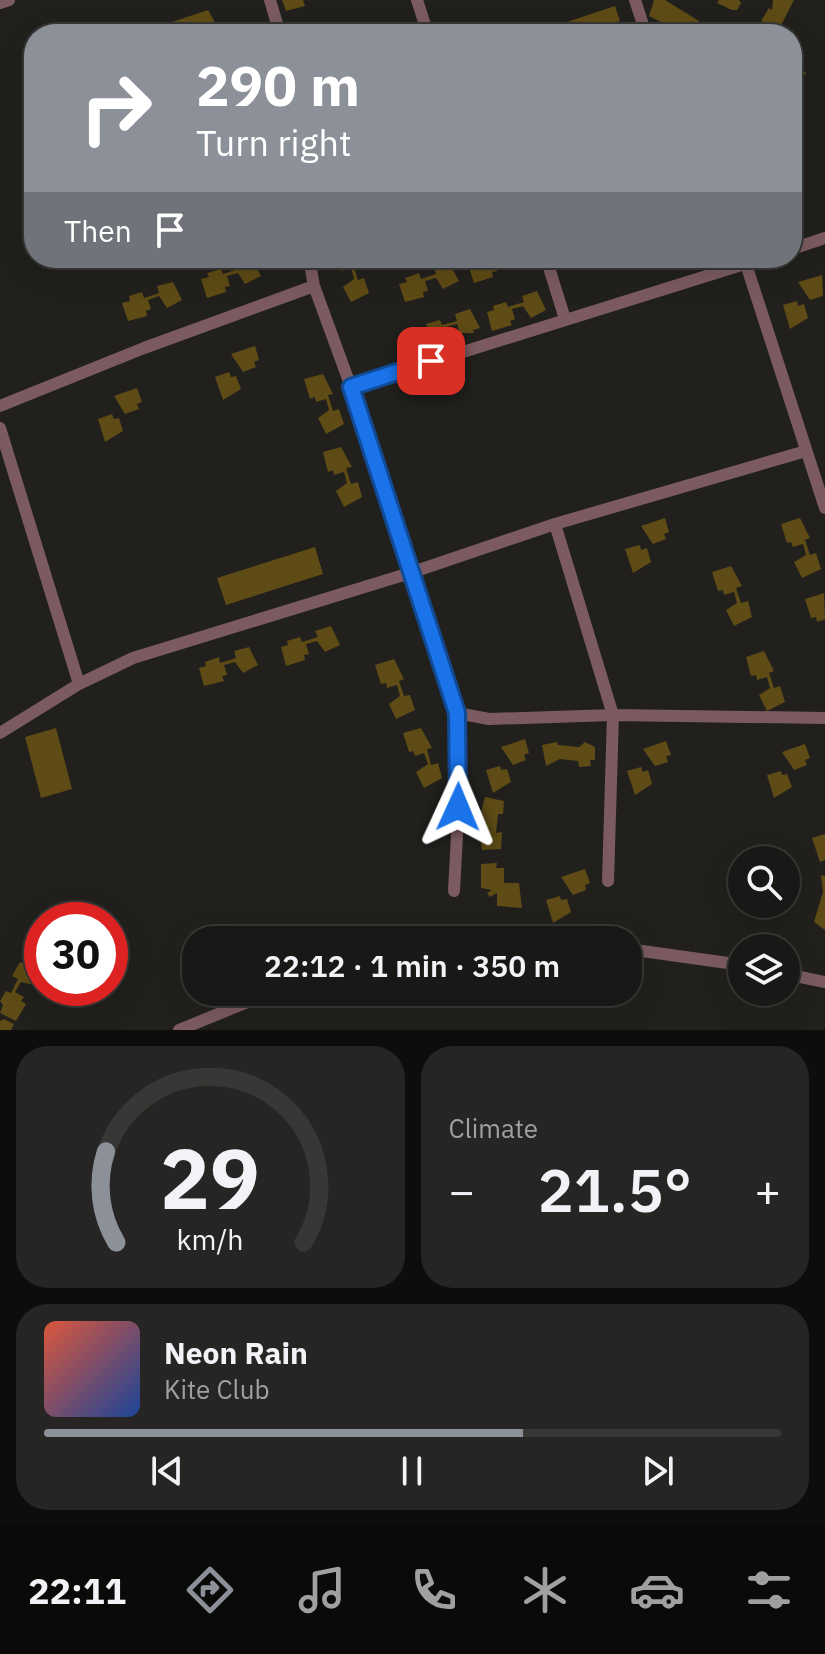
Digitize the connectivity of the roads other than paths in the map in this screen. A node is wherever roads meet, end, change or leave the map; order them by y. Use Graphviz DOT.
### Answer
graph roads {
  1 [pos="9,0"];
  2 [pos="270,0"];
  3 [pos="417,0"];
  4 [pos="635,0"];
  5 [pos="0,3"];
  6 [pos="277,24"];
  7 [pos="425,24"];
  8 [pos="643,24"];
  9 [pos="825,238"];
  10 [pos="802,246"];
  11 [pos="311,268"];
  12 [pos="549,268"];
  13 [pos="723,268"];
  14 [pos="747,268"];
  15 [pos="314,286"];
  16 [pos="565,319"];
  17 [pos="351,387"];
  18 [pos="0,406"];
  19 [pos="0,428"];
  20 [pos="806,451"];
  21 [pos="825,508"];
  22 [pos="555,524"];
  23 [pos="410,573"];
  24 [pos="79,684"];
  25 [pos="457,713"];
  26 [pos="613,715"];
  27 [pos="825,718"];
  28 [pos="0,733"];
  29 [pos="608,881"];
  30 [pos="454,891"];
  31 [pos="642,951"];
  32 [pos="728,963"];
  33 [pos="800,977"];
  34 [pos="825,982"];
  35 [pos="238,1006"];
  36 [pos="179,1030"];
  1 -- 5 [label="street"];
  2 -- 6 [label="street"];
  3 -- 7 [label="street"];
  4 -- 8 [label="street"];
  9 -- 10 [label="street"];
  11 -- 15 [label="street"];
  12 -- 16 [label="street"];
  13 -- 16 [label="street"];
  14 -- 20 [label="street"];
  15 -- 17 [label="street"];
  15 -- 18 [label="street"];
  16 -- 17 [label="street"];
  17 -- 23 [label="street"];
  19 -- 24 [label="street"];
  20 -- 21 [label="street"];
  20 -- 22 [label="street"];
  22 -- 23 [label="street"];
  22 -- 26 [label="street"];
  23 -- 24 [label="street"];
  23 -- 25 [label="street"];
  24 -- 28 [label="street"];
  25 -- 26 [label="street"];
  25 -- 30 [label="street"];
  26 -- 27 [label="street"];
  26 -- 29 [label="street"];
  31 -- 32 [label="street"];
  33 -- 34 [label="street"];
  35 -- 36 [label="street"];
}
